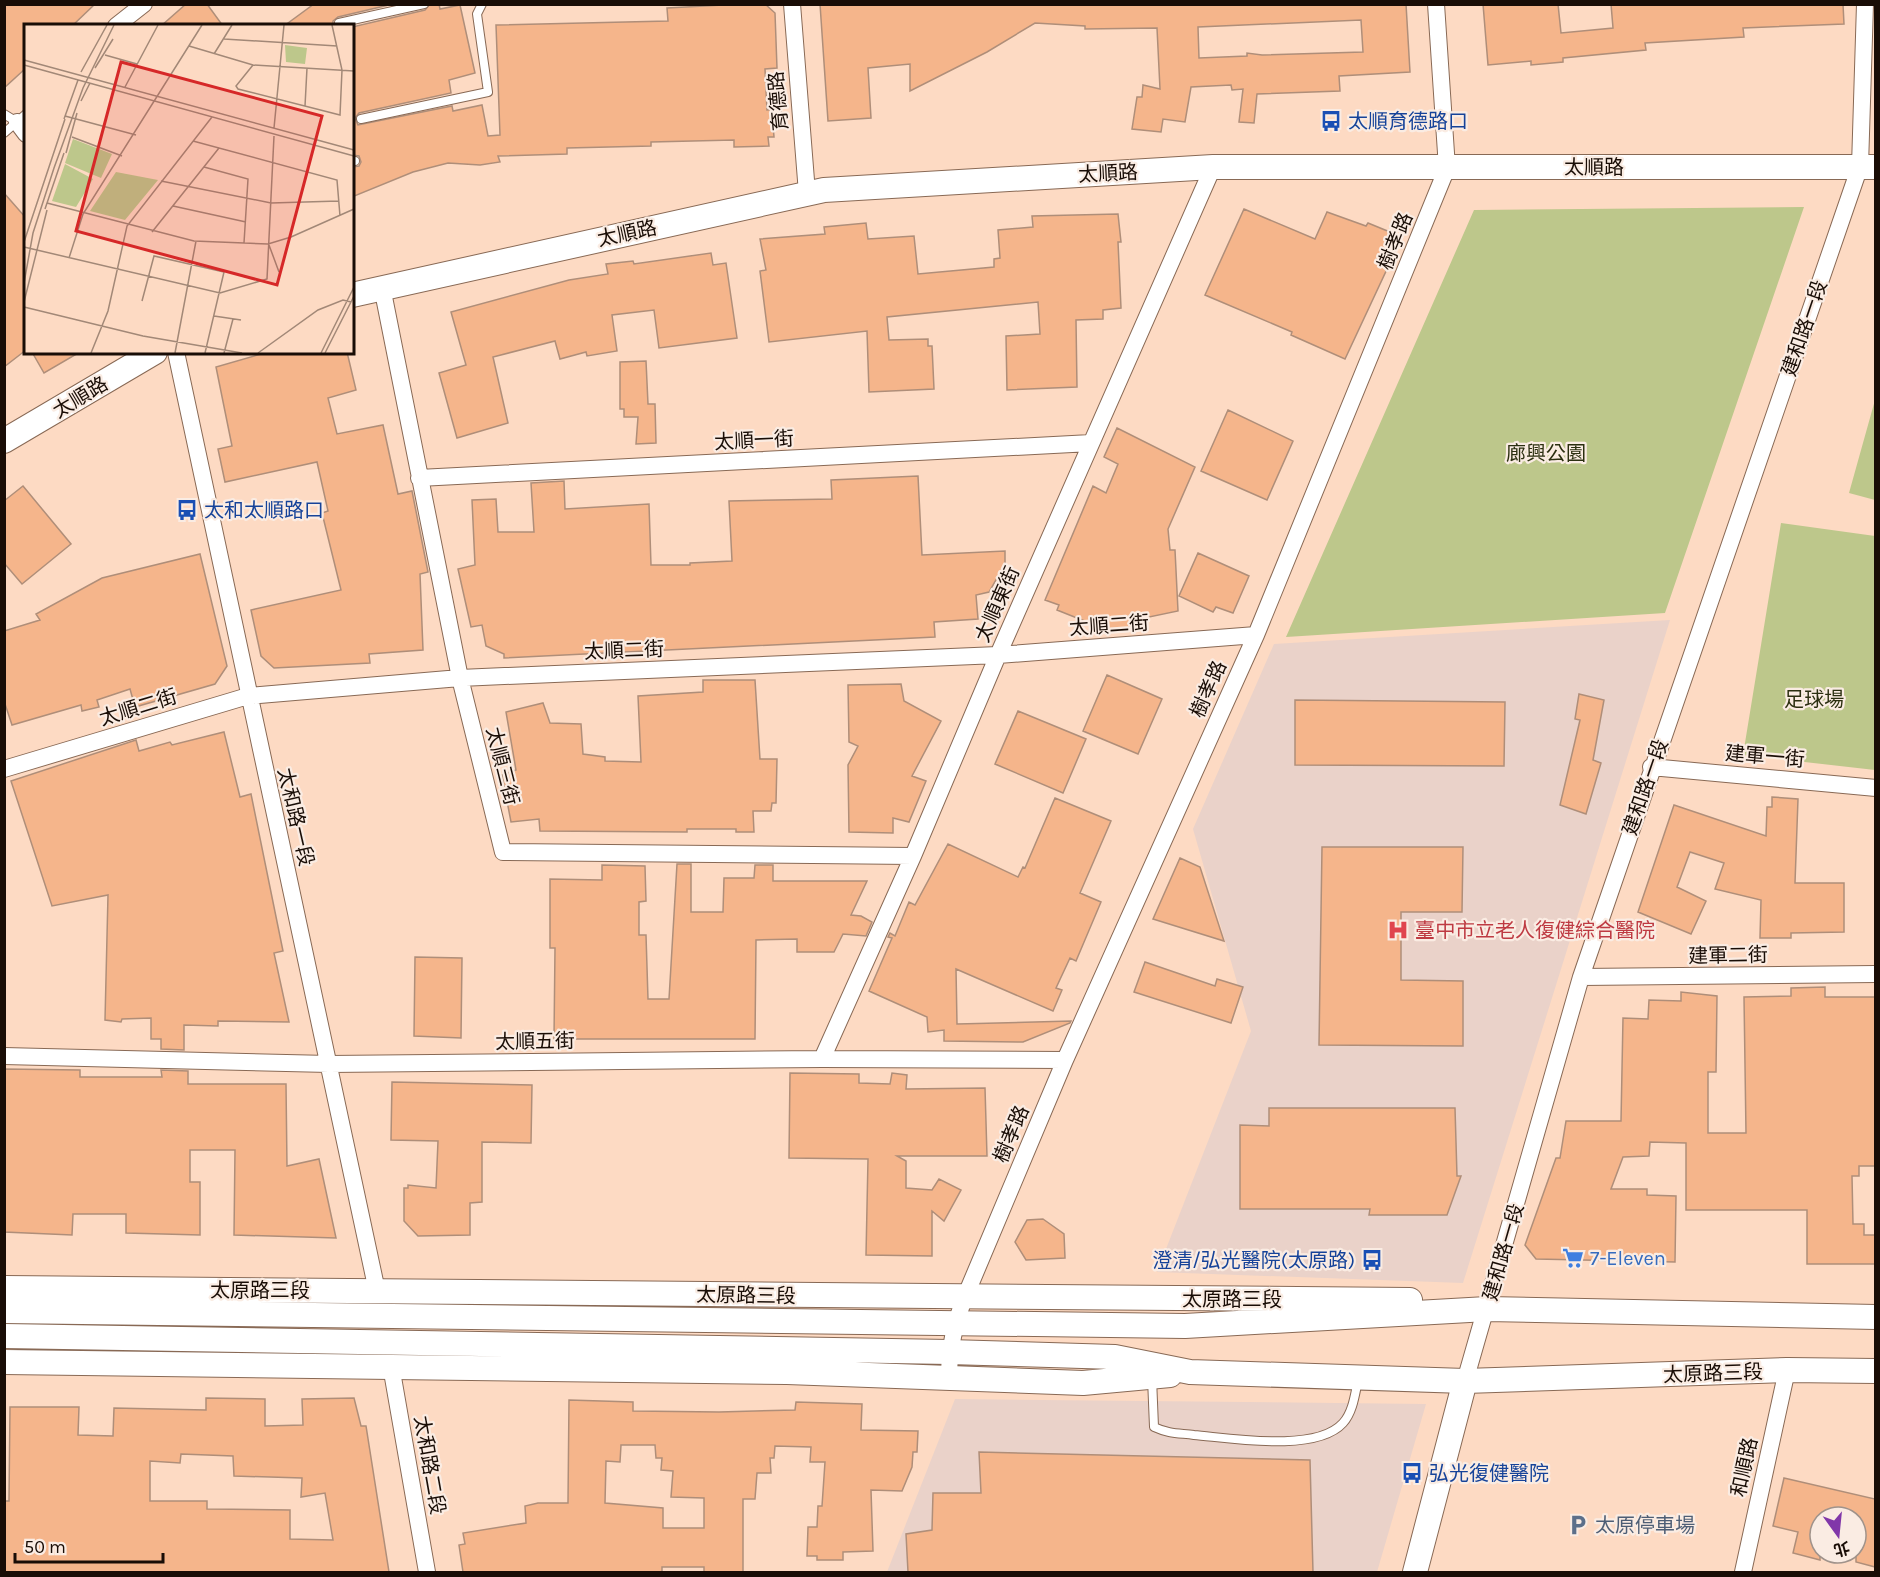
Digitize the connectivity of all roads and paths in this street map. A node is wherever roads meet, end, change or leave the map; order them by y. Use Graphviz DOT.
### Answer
graph roads {
  1 [pos="144,4"];
  2 [pos="424,4"];
  3 [pos="482,4"];
  4 [pos="792,4"];
  5 [pos="1436,4"];
  6 [pos="1865,4"];
  7 [pos="339,23"];
  8 [pos="119,24"];
  9 [pos="361,119"];
  10 [pos="1868,166"];
  11 [pos="1213,167"];
  12 [pos="1447,168"];
  13 [pos="807,193"];
  14 [pos="382,287"];
  15 [pos="354,294"];
  16 [pos="152,354"];
  17 [pos="176,354"];
  18 [pos="4,441"];
  19 [pos="1091,443"];
  20 [pos="419,478"];
  21 [pos="1256,635"];
  22 [pos="998,655"];
  23 [pos="460,678"];
  24 [pos="248,696"];
  25 [pos="1651,767"];
  26 [pos="4,769"];
  27 [pos="1875,788"];
  28 [pos="913,856"];
  29 [pos="1875,974"];
  30 [pos="1581,977"];
  31 [pos="4,1056"];
  32 [pos="822,1059"];
  33 [pos="1065,1060"];
  34 [pos="329,1064"];
  35 [pos="4,1288"];
  36 [pos="377,1291"];
  37 [pos="965,1297"];
  38 [pos="1487,1309"];
  39 [pos="4,1311"];
  40 [pos="1875,1317"];
  41 [pos="955,1322"];
  42 [pos="4,1336"];
  43 [pos="949,1352"];
  44 [pos="4,1362"];
  45 [pos="391,1366"];
  46 [pos="1787,1370"];
  47 [pos="1875,1371"];
  48 [pos="1190,1372"];
  49 [pos="950,1378"];
  50 [pos="1152,1378"];
  51 [pos="1358,1378"];
  52 [pos="1465,1381"];
  53 [pos="427,1572"];
  54 [pos="1415,1572"];
  55 [pos="1743,1572"];
  1 -- 8 [label="street"];
  2 -- 7 [label="lane"];
  3 -- 9 [label="lane"];
  4 -- 13 [label="street, 育德路"];
  5 -- 12 [label="street, 樹孝路"];
  6 -- 10 [label="street, 建和路一段"];
  10 -- 12 [label="main road, 太順路"];
  10 -- 25 [label="street, 建和路一段"];
  11 -- 12 [label="main road, 太順路"];
  11 -- 13 [label="main road, 太順路"];
  11 -- 19 [label="street, 太順東街"];
  12 -- 21 [label="street, 樹孝路"];
  13 -- 14 [label="main road, 太順路"];
  14 -- 15 [label="main road, 太順路"];
  14 -- 20 [label="street, 太順三街"];
  16 -- 18 [label="main road, 太順路"];
  17 -- 24 [label="street, 太和路一段"];
  19 -- 20 [label="street, 太順一街"];
  19 -- 22 [label="street, 太順東街"];
  20 -- 23 [label="street, 太順三街"];
  21 -- 22 [label="street, 太順二街"];
  21 -- 33 [label="street, 樹孝路"];
  22 -- 23 [label="street, 太順二街"];
  22 -- 28 [label="street, 太順東街"];
  23 -- 24 [label="street, 太順二街"];
  23 -- 28 [label="street, 太順三街"];
  24 -- 26 [label="street, 太順二街"];
  24 -- 34 [label="street, 太和路一段"];
  25 -- 27 [label="street, 建軍一街"];
  25 -- 30 [label="street, 建和路一段"];
  28 -- 32 [label="street, 太順東街"];
  29 -- 30 [label="street, 建軍二街"];
  30 -- 38 [label="street, 建和路一段"];
  31 -- 34 [label="street, 太順五街"];
  32 -- 33 [label="street, 太順五街"];
  32 -- 34 [label="street, 太順五街"];
  33 -- 37 [label="street, 樹孝路"];
  34 -- 36 [label="street, 太和路一段"];
  35 -- 36 [label="main road, 太原路三段"];
  36 -- 37 [label="main road, 太原路三段"];
  37 -- 38 [label="main road, 太原路三段"];
  37 -- 41 [label="street, 樹孝路"];
  38 -- 40 [label="main road, 太原路三段"];
  38 -- 41 [label="main road, 太原路三段"];
  38 -- 52 [label="street, 建和路一段"];
  39 -- 41 [label="main road, 太原路三段"];
  41 -- 43 [label="street, 樹孝路"];
  42 -- 43 [label="main road, 太原路三段"];
  43 -- 48 [label="main road, 太原路三段"];
  43 -- 49 [label="street, 樹孝路"];
  44 -- 45 [label="main road, 太原路三段"];
  45 -- 49 [label="main road, 太原路三段"];
  45 -- 53 [label="street, 太和路二段"];
  46 -- 47 [label="main road, 太原路三段"];
  46 -- 52 [label="main road, 太原路三段"];
  46 -- 55 [label="street, 和順路"];
  48 -- 50 [label="main road, 太原路三段"];
  48 -- 51 [label="main road, 太原路三段"];
  49 -- 50 [label="main road, 太原路三段"];
  50 -- 51 [label="lane"];
  51 -- 52 [label="main road, 太原路三段"];
  52 -- 54 [label="main road, 建和路一段"];
}
